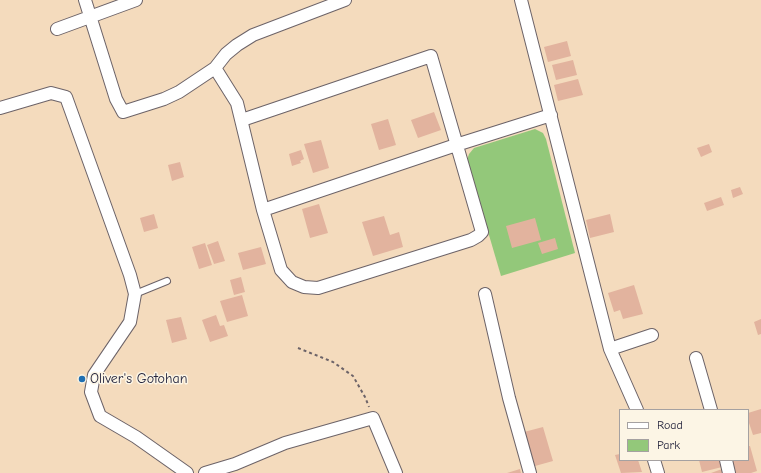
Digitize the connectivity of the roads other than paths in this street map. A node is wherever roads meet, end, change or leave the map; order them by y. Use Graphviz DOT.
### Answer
graph roads {
  1 [pos="85,0"];
  2 [pos="136,0"];
  3 [pos="345,0"];
  4 [pos="521,0"];
  5 [pos="90,17"];
  6 [pos="57,29"];
  7 [pos="215,68"];
  8 [pos="0,108"];
  9 [pos="551,115"];
  10 [pos="242,120"];
  11 [pos="456,145"];
  12 [pos="263,210"];
  13 [pos="167,282"];
  14 [pos="135,294"];
  15 [pos="485,294"];
  16 [pos="652,335"];
  17 [pos="610,349"];
  18 [pos="696,358"];
  19 [pos="637,409"];
  20 [pos="711,409"];
  21 [pos="654,461"];
  22 [pos="726,461"];
  23 [pos="188,473"];
  24 [pos="206,473"];
  25 [pos="396,473"];
  26 [pos="530,473"];
  27 [pos="658,473"];
  28 [pos="729,473"];
  1 -- 5 [label="street"];
  2 -- 5 [label="street"];
  3 -- 7 [label="street"];
  4 -- 9 [label="street"];
  5 -- 6 [label="street"];
  5 -- 7 [label="street"];
  7 -- 10 [label="street"];
  8 -- 14 [label="street"];
  9 -- 11 [label="street"];
  9 -- 17 [label="street"];
  10 -- 11 [label="street"];
  10 -- 12 [label="street"];
  11 -- 12 [label="street"];
  11 -- 12 [label="street"];
  13 -- 14 [label="lane"];
  14 -- 23 [label="street"];
  15 -- 26 [label="street"];
  16 -- 17 [label="street"];
  17 -- 19 [label="street"];
  18 -- 20 [label="street"];
  21 -- 27 [label="street"];
  22 -- 28 [label="street"];
  24 -- 25 [label="street"];
}
